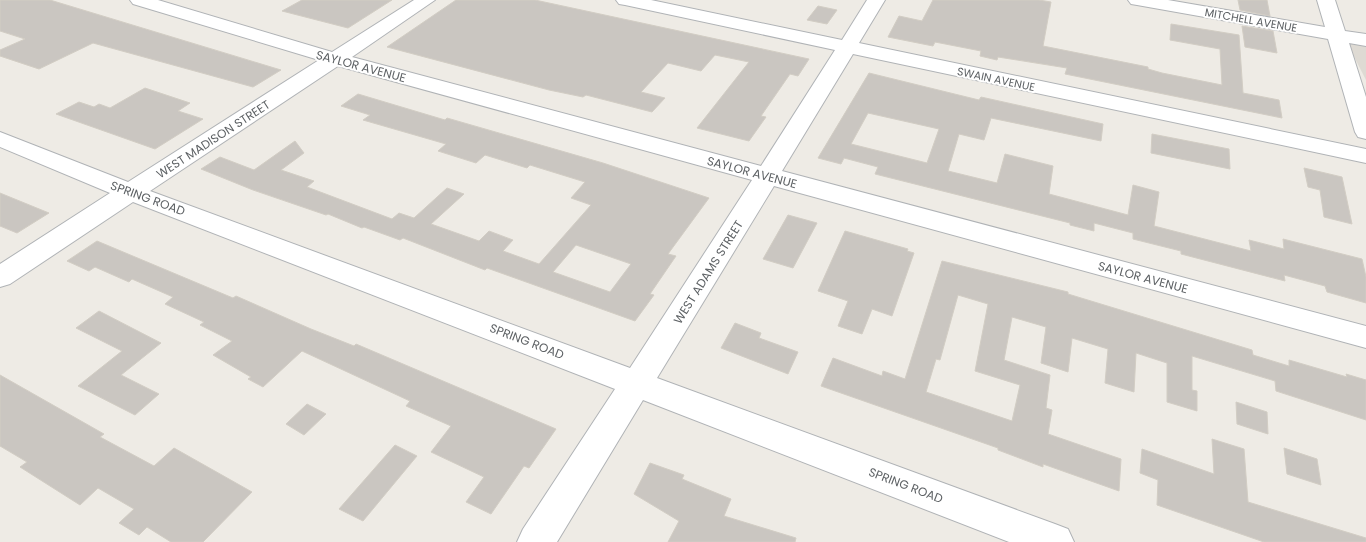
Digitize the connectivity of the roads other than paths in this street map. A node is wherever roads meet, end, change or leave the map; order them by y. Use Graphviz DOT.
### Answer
graph roads {
  1 [pos="140,0"];
  2 [pos="426,0"];
  3 [pos="625,0"];
  4 [pos="876,0"];
  5 [pos="1137,0"];
  6 [pos="1326,0"];
  7 [pos="1337,35"];
  8 [pos="1366,40"];
  9 [pos="846,47"];
  10 [pos="335,59"];
  11 [pos="1366,132"];
  12 [pos="0,139"];
  13 [pos="1366,156"];
  14 [pos="767,176"];
  15 [pos="132,192"];
  16 [pos="0,277"];
  17 [pos="1366,337"];
  18 [pos="637,382"];
  19 [pos="536,542"];
  20 [pos="1055,542"];
  1 -- 10 [label="street, SAYLOR AVENUE"];
  2 -- 10 [label="street, WEST MADISON STREET"];
  3 -- 9 [label="street, SWAIN AVENUE"];
  4 -- 9 [label="street, WEST ADAMS STREET"];
  5 -- 7 [label="street, MITCHELL AVENUE"];
  6 -- 7 [label="street"];
  7 -- 8 [label="street, MITCHELL AVENUE"];
  7 -- 11 [label="street"];
  9 -- 13 [label="street, SWAIN AVENUE"];
  9 -- 14 [label="street, WEST ADAMS STREET"];
  10 -- 14 [label="street, SAYLOR AVENUE"];
  10 -- 15 [label="street, WEST MADISON STREET"];
  12 -- 15 [label="street, SPRING ROAD"];
  14 -- 17 [label="street, SAYLOR AVENUE"];
  14 -- 18 [label="street, WEST ADAMS STREET"];
  15 -- 16 [label="street, WEST MADISON STREET"];
  15 -- 18 [label="street, SPRING ROAD"];
  18 -- 19 [label="street, WEST ADAMS STREET"];
  18 -- 20 [label="street, SPRING ROAD"];
}
